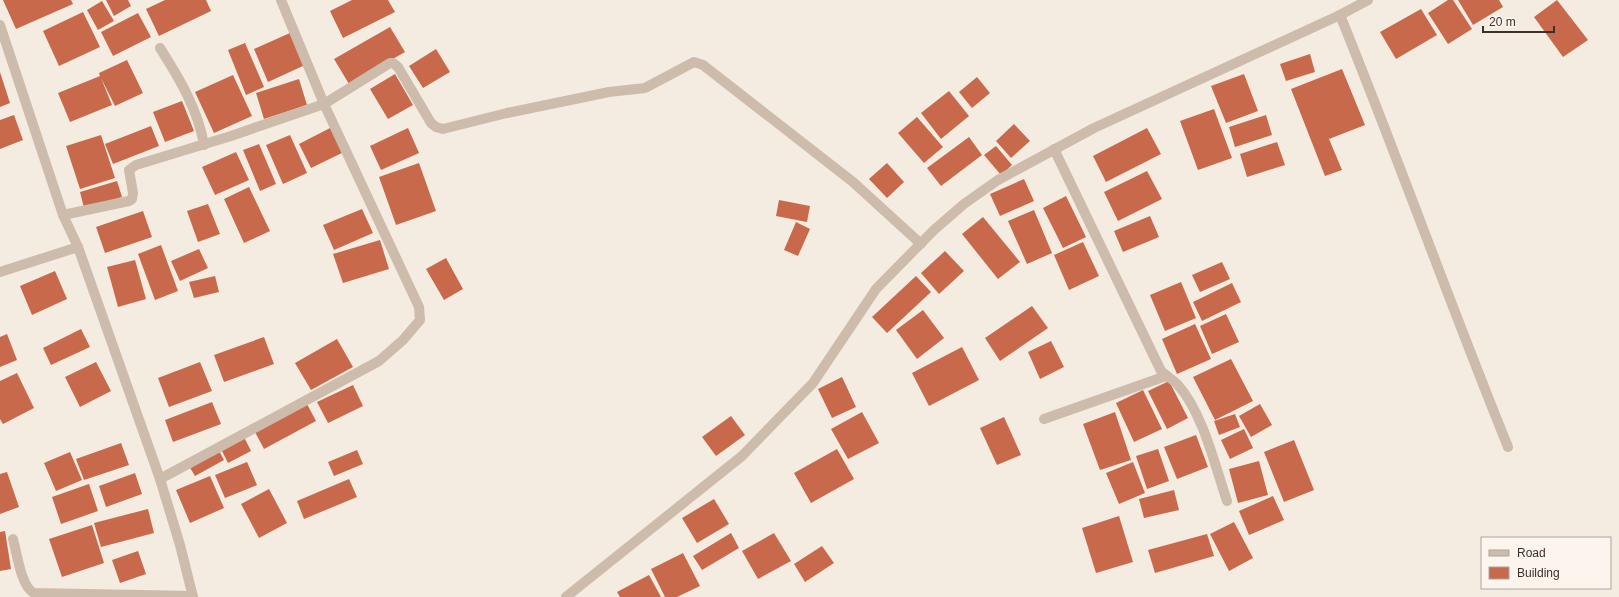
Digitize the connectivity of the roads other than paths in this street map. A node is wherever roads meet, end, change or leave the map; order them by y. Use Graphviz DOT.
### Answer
graph roads {
  1 [pos="281,0"];
  2 [pos="1368,0"];
  3 [pos="1340,15"];
  4 [pos="0,25"];
  5 [pos="160,48"];
  6 [pos="324,104"];
  7 [pos="204,145"];
  8 [pos="1054,150"];
  9 [pos="63,215"];
  10 [pos="921,244"];
  11 [pos="78,247"];
  12 [pos="0,272"];
  13 [pos="1166,376"];
  14 [pos="1044,419"];
  15 [pos="1508,448"];
  16 [pos="160,479"];
  17 [pos="1227,501"];
  18 [pos="14,539"];
  19 [pos="193,596"];
  20 [pos="566,597"];
  1 -- 6 [label="street"];
  2 -- 3 [label="street"];
  3 -- 8 [label="street"];
  3 -- 15 [label="street"];
  4 -- 9 [label="street"];
  5 -- 7 [label="street"];
  6 -- 7 [label="street"];
  6 -- 10 [label="street"];
  6 -- 16 [label="street"];
  7 -- 9 [label="street"];
  8 -- 10 [label="street"];
  8 -- 13 [label="street"];
  9 -- 11 [label="street"];
  10 -- 20 [label="street"];
  11 -- 12 [label="street"];
  11 -- 16 [label="street"];
  13 -- 14 [label="street"];
  13 -- 17 [label="street"];
  16 -- 19 [label="street"];
  18 -- 19 [label="street"];
}
